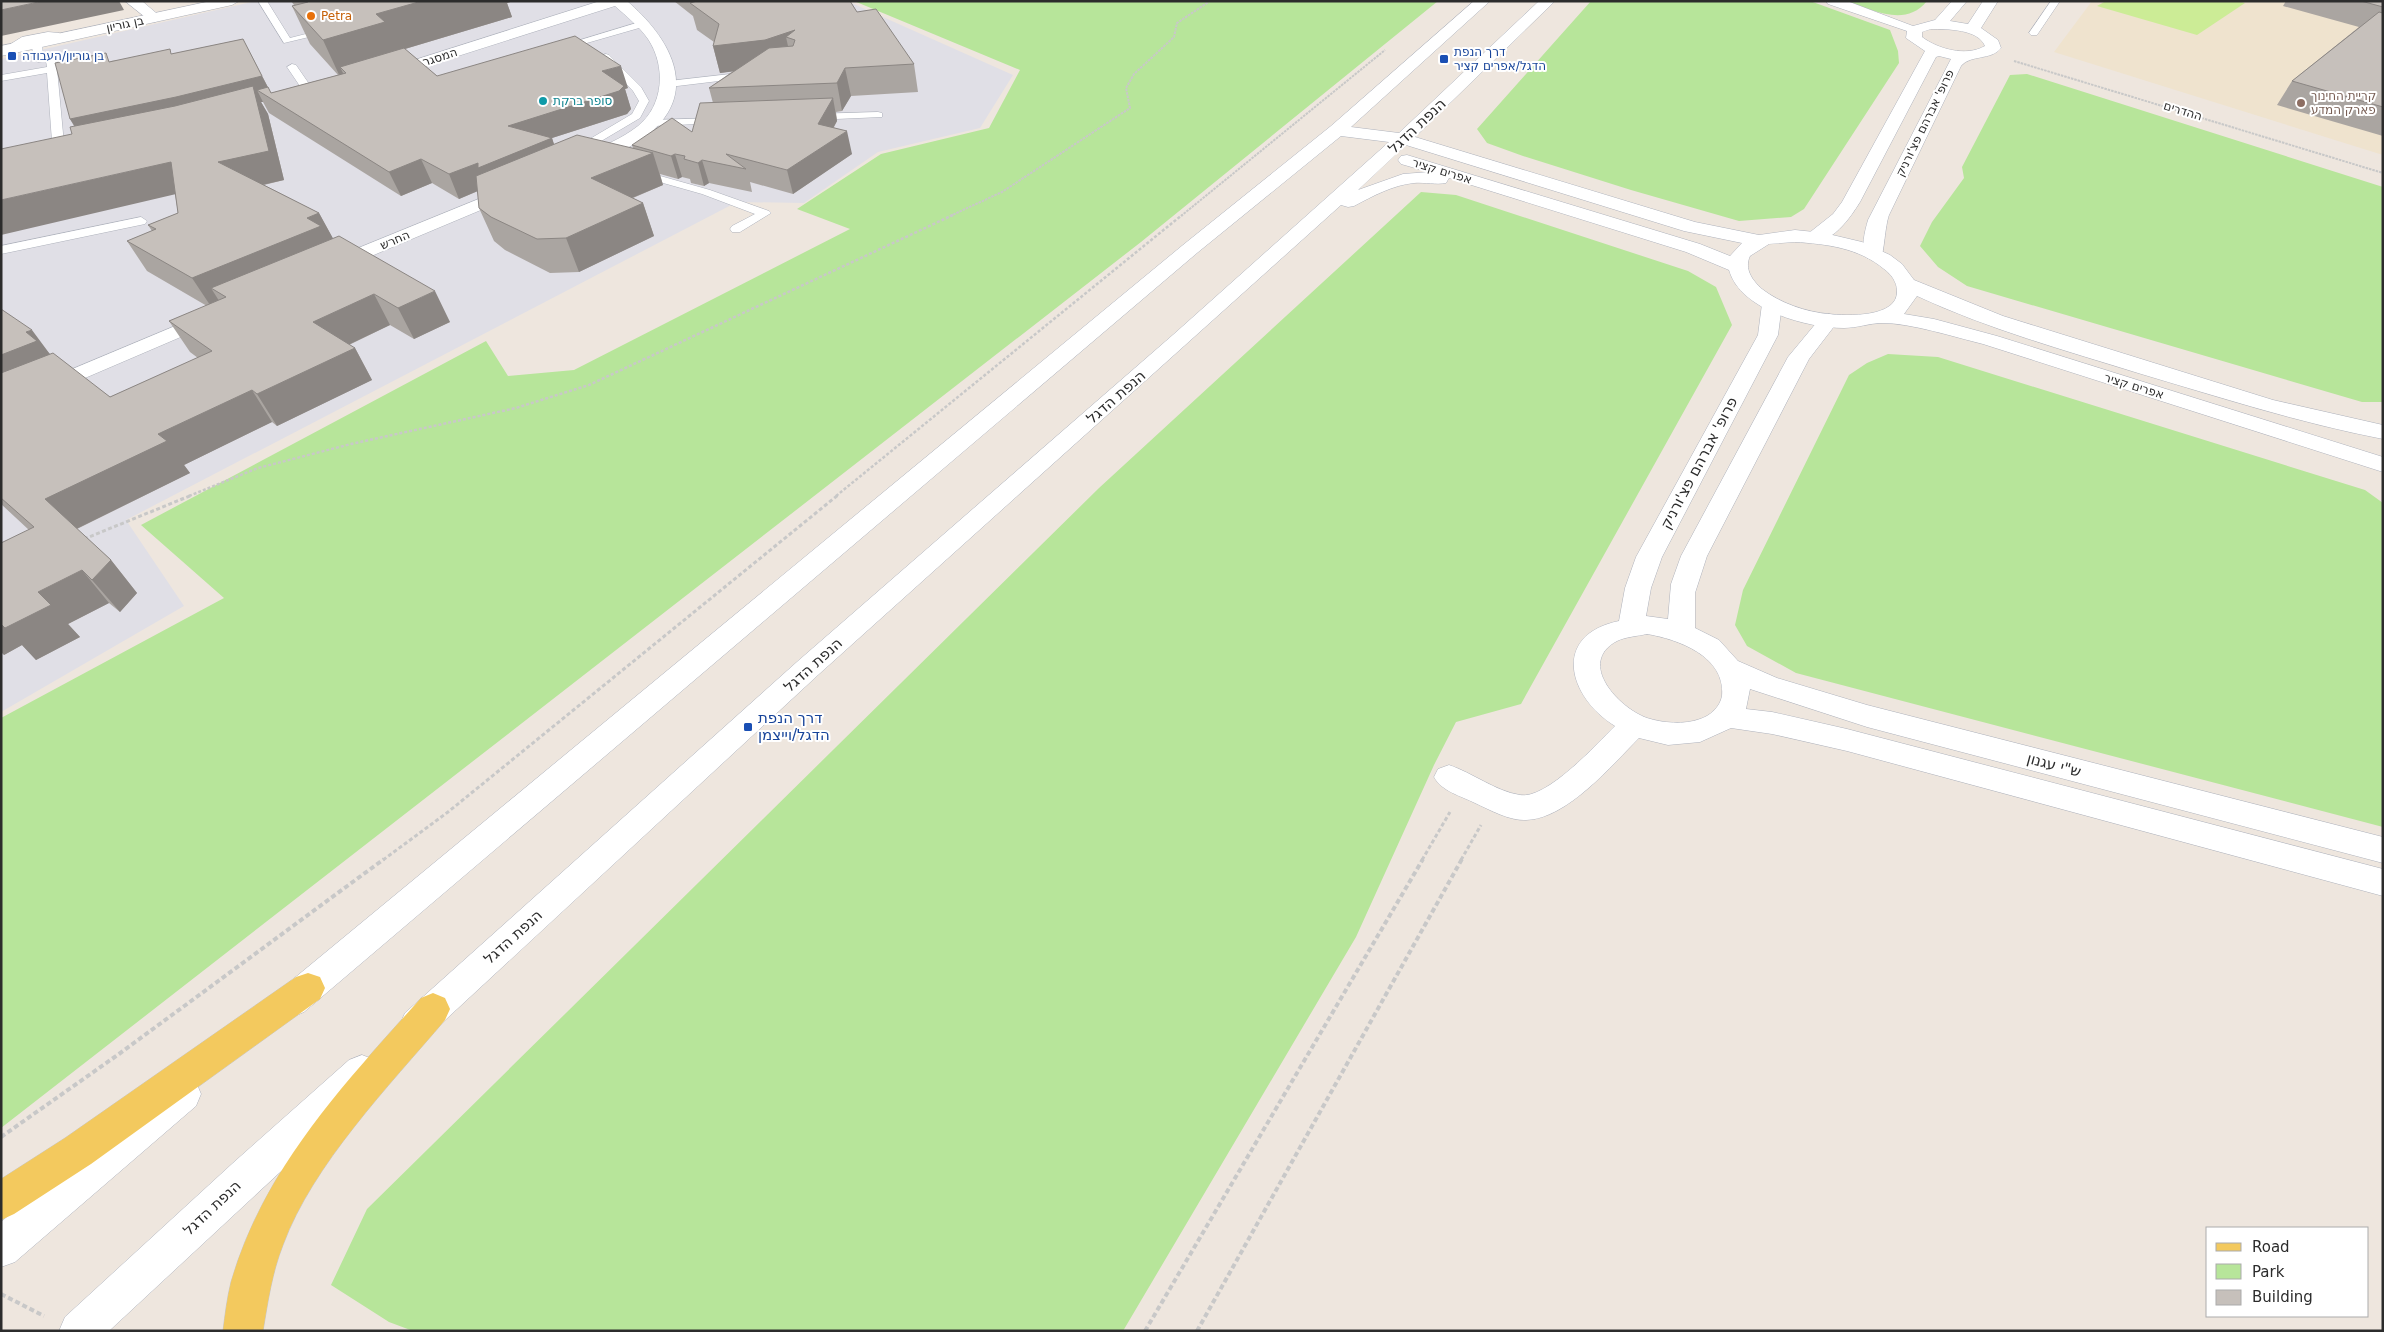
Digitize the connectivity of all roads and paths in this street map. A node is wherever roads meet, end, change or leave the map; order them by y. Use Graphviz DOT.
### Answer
graph roads {
  1 [pos="132,1"];
  2 [pos="232,1"];
  3 [pos="262,1"];
  4 [pos="617,1"];
  5 [pos="1210,1"];
  6 [pos="1484,1"];
  7 [pos="1548,1"];
  8 [pos="1833,1"];
  9 [pos="1960,1"];
  10 [pos="1991,1"];
  11 [pos="2056,1"];
  12 [pos="156,18"];
  13 [pos="643,24"];
  14 [pos="1939,25"];
  15 [pos="1907,27"];
  16 [pos="1972,30"];
  17 [pos="330,31"];
  18 [pos="2034,33"];
  19 [pos="62,38"];
  20 [pos="582,41"];
  21 [pos="37,43"];
  22 [pos="1389,46"];
  23 [pos="7,50"];
  24 [pos="1936,50"];
  25 [pos="546,52"];
  26 [pos="600,53"];
  27 [pos="1974,54"];
  28 [pos="555,59"];
  29 [pos="292,67"];
  30 [pos="52,69"];
  31 [pos="756,74"];
  32 [pos="1,78"];
  33 [pos="367,79"];
  34 [pos="669,84"];
  35 [pos="1459,88"];
  36 [pos="312,95"];
  37 [pos="878,115"];
  38 [pos="799,118"];
  39 [pos="730,120"];
  40 [pos="654,121"];
  41 [pos="1338,130"];
  42 [pos="1396,146"];
  43 [pos="78,151"];
  44 [pos="59,155"];
  45 [pos="40,159"];
  46 [pos="567,162"];
  47 [pos="624,169"];
  48 [pos="2383,173"];
  49 [pos="1535,179"];
  50 [pos="532,182"];
  51 [pos="1508,191"];
  52 [pos="141,221"];
  53 [pos="1314,221"];
  54 [pos="736,229"];
  55 [pos="1816,237"];
  56 [pos="1759,241"];
  57 [pos="1,250"];
  58 [pos="1874,254"];
  59 [pos="1737,266"];
  60 [pos="315,274"];
  61 [pos="1906,284"];
  62 [pos="1772,304"];
  63 [pos="233,308"];
  64 [pos="1882,317"];
  65 [pos="1829,320"];
  66 [pos="1,407"];
  67 [pos="2383,432"];
  68 [pos="2383,465"];
  69 [pos="81,540"];
  70 [pos="1631,626"];
  71 [pos="1682,632"];
  72 [pos="1730,669"];
  73 [pos="1727,717"];
  74 [pos="1634,725"];
  75 [pos="1458,780"];
  76 [pos="1496,797"];
  77 [pos="2383,850"];
  78 [pos="2383,884"];
  79 [pos="308,988"];
  80 [pos="433,1009"];
  81 [pos="1,1137"];
  82 [pos="1,1201"];
  83 [pos="1,1248"];
  84 [pos="1,1294"];
  85 [pos="66,1326"];
  86 [pos="243,1331"];
  87 [pos="1145,1331"];
  88 [pos="1197,1331"];
  1 -- 12 [label="street"];
  2 -- 12 [label="street, בן גוריון"];
  3 -- 17 [label="lane"];
  4 -- 13 [label="street"];
  4 -- 33 [label="street, המסגר"];
  5 -- 69 [label="path"];
  6 -- 41 [label="street"];
  7 -- 35 [label="street, הנפת הדגל"];
  8 -- 15 [label="street"];
  9 -- 14 [label="street"];
  10 -- 16 [label="street"];
  11 -- 18 [label="lane"];
  12 -- 19 [label="street, בן גוריון"];
  13 -- 20 [label="lane"];
  13 -- 34 [label="street"];
  14 -- 16 [label="street"];
  14 -- 24 [label="street"];
  16 -- 27 [label="street"];
  19 -- 21 [label="street, בן גוריון"];
  19 -- 23 [label="lane"];
  20 -- 25 [label="lane"];
  20 -- 28 [label="lane"];
  21 -- 23 [label="street, בן גוריון"];
  21 -- 30 [label="lane"];
  22 -- 81 [label="path"];
  24 -- 27 [label="street"];
  24 -- 55 [label="street, פרופ' אברהם פצ'ורניק"];
  26 -- 46 [label="lane"];
  27 -- 48 [label="path, ההדרים"];
  27 -- 58 [label="street, פרופ' אברהם פצ'ורניק"];
  29 -- 36 [label="lane"];
  30 -- 32 [label="lane"];
  30 -- 44 [label="lane"];
  31 -- 34 [label="lane"];
  34 -- 40 [label="street"];
  35 -- 42 [label="street, הנפת הדגל"];
  35 -- 49 [label="street"];
  37 -- 38 [label="lane"];
  39 -- 40 [label="lane"];
  40 -- 46 [label="street"];
  41 -- 42 [label="street, אפרים קציר"];
  41 -- 79 [label="street"];
  42 -- 49 [label="street, אפרים קציר"];
  42 -- 51 [label="street, אפרים קציר"];
  42 -- 53 [label="street, הנפת הדגל"];
  43 -- 44 [label="street"];
  44 -- 45 [label="street"];
  47 -- 54 [label="lane"];
  49 -- 56 [label="street, אפרים קציר"];
  50 -- 60 [label="street, החרש"];
  51 -- 53 [label="street"];
  51 -- 59 [label="street, אפרים קציר"];
  52 -- 57 [label="lane"];
  53 -- 80 [label="street, הנפת הדגל"];
  55 -- 56 [label="street"];
  55 -- 58 [label="street"];
  56 -- 59 [label="street"];
  58 -- 61 [label="street"];
  59 -- 62 [label="street"];
  61 -- 64 [label="street"];
  61 -- 67 [label="street, אפרים קציר"];
  62 -- 65 [label="street"];
  62 -- 70 [label="street, פרופ' אברהם פצ'ורניק"];
  63 -- 66 [label="street"];
  64 -- 65 [label="street"];
  64 -- 68 [label="street, אפרים קציר"];
  65 -- 71 [label="street"];
  70 -- 71 [label="street"];
  70 -- 74 [label="street"];
  71 -- 72 [label="street"];
  72 -- 73 [label="street"];
  72 -- 77 [label="street, ש\"י עגנון"];
  73 -- 74 [label="street"];
  73 -- 78 [label="street, ש\"י עגנון"];
  74 -- 76 [label="street"];
  75 -- 76 [label="street"];
  75 -- 87 [label="path"];
  76 -- 88 [label="path"];
  79 -- 82 [label="main road"];
  79 -- 83 [label="street"];
  80 -- 85 [label="street, הנפת הדגל"];
  80 -- 86 [label="main road"];
  84 -- 85 [label="path"];
}
